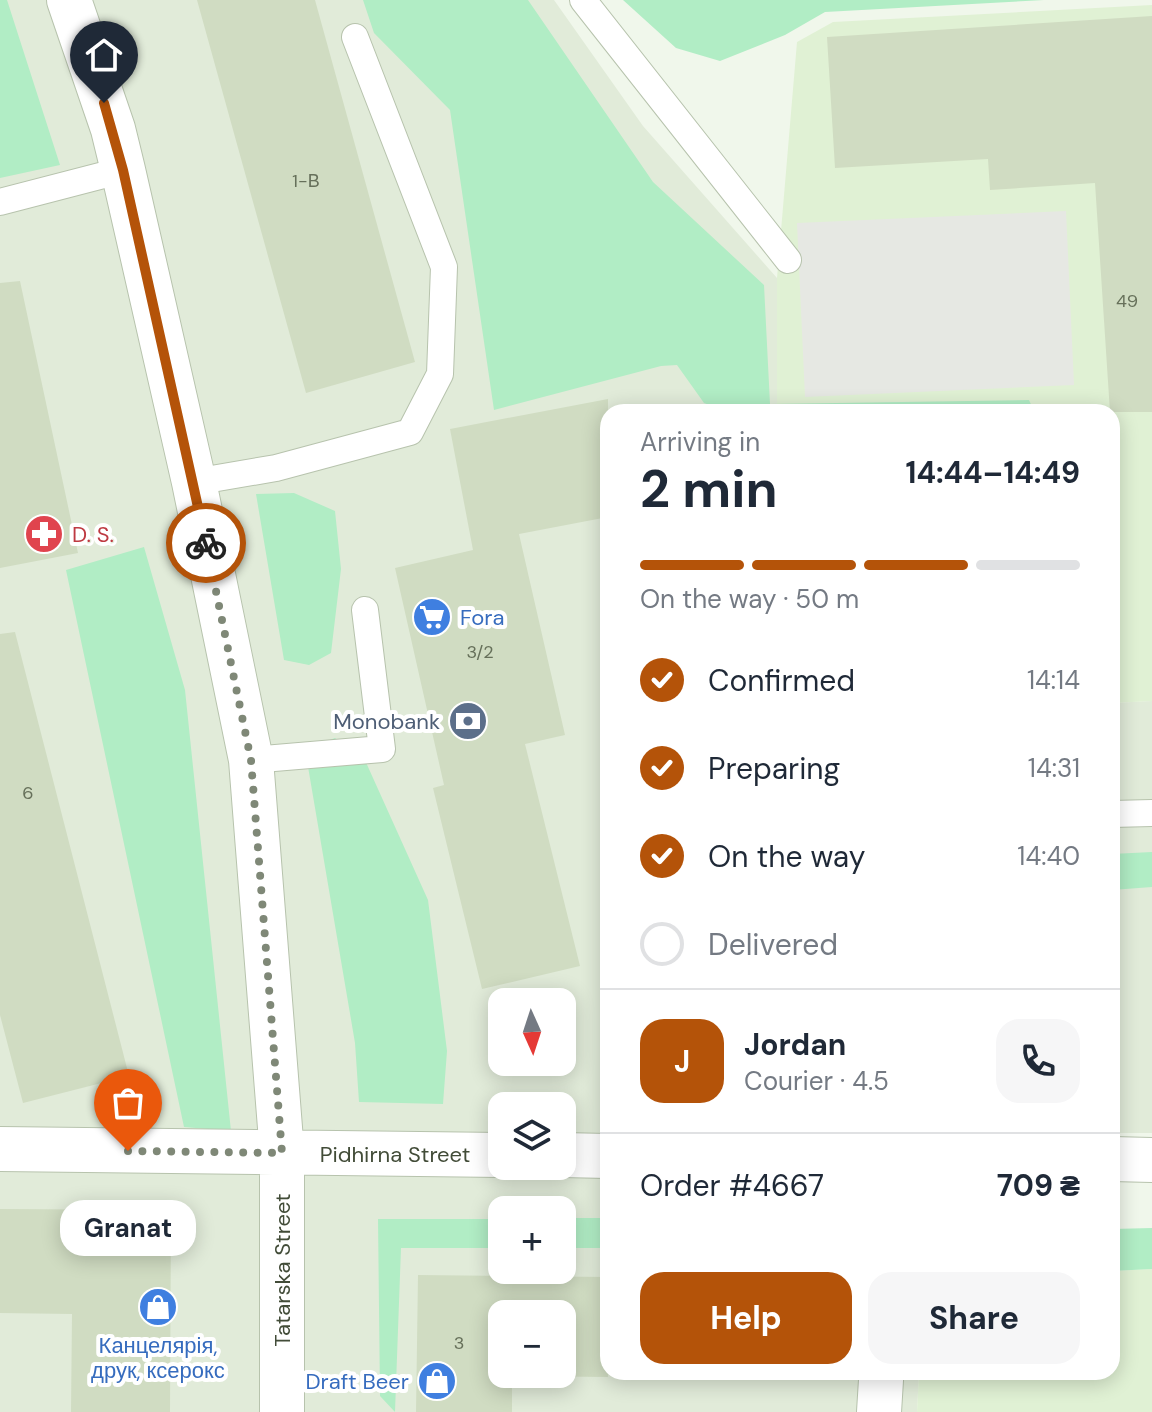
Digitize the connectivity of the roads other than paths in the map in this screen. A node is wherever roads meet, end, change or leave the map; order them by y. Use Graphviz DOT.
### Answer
graph roads {
  1 [pos="69,0"];
  2 [pos="583,0"];
  3 [pos="355,37"];
  4 [pos="123,170"];
  5 [pos="0,202"];
  6 [pos="788,260"];
  7 [pos="194,482"];
  8 [pos="365,610"];
  9 [pos="251,760"];
  10 [pos="1152,813"];
  11 [pos="1120,814"];
  12 [pos="0,1149"];
  13 [pos="282,1153"];
  14 [pos="488,1155"];
  15 [pos="576,1155"];
  16 [pos="600,1156"];
  17 [pos="1120,1159"];
  18 [pos="1152,1160"];
  19 [pos="282,1412"];
  1 -- 4 [label="street, Tatarska Street"];
  2 -- 6 [label="lane"];
  3 -- 7 [label="lane"];
  4 -- 5 [label="lane"];
  4 -- 7 [label="street, Tatarska Street"];
  7 -- 9 [label="street, Tatarska Street"];
  8 -- 9 [label="lane"];
  9 -- 13 [label="street, Tatarska Street"];
  10 -- 11 [label="lane"];
  12 -- 13 [label="street, Pidhirna Street"];
  13 -- 14 [label="street, Pidhirna Street"];
  13 -- 19 [label="street, Tatarska Street"];
  15 -- 16 [label="street"];
  17 -- 18 [label="street"];
}
